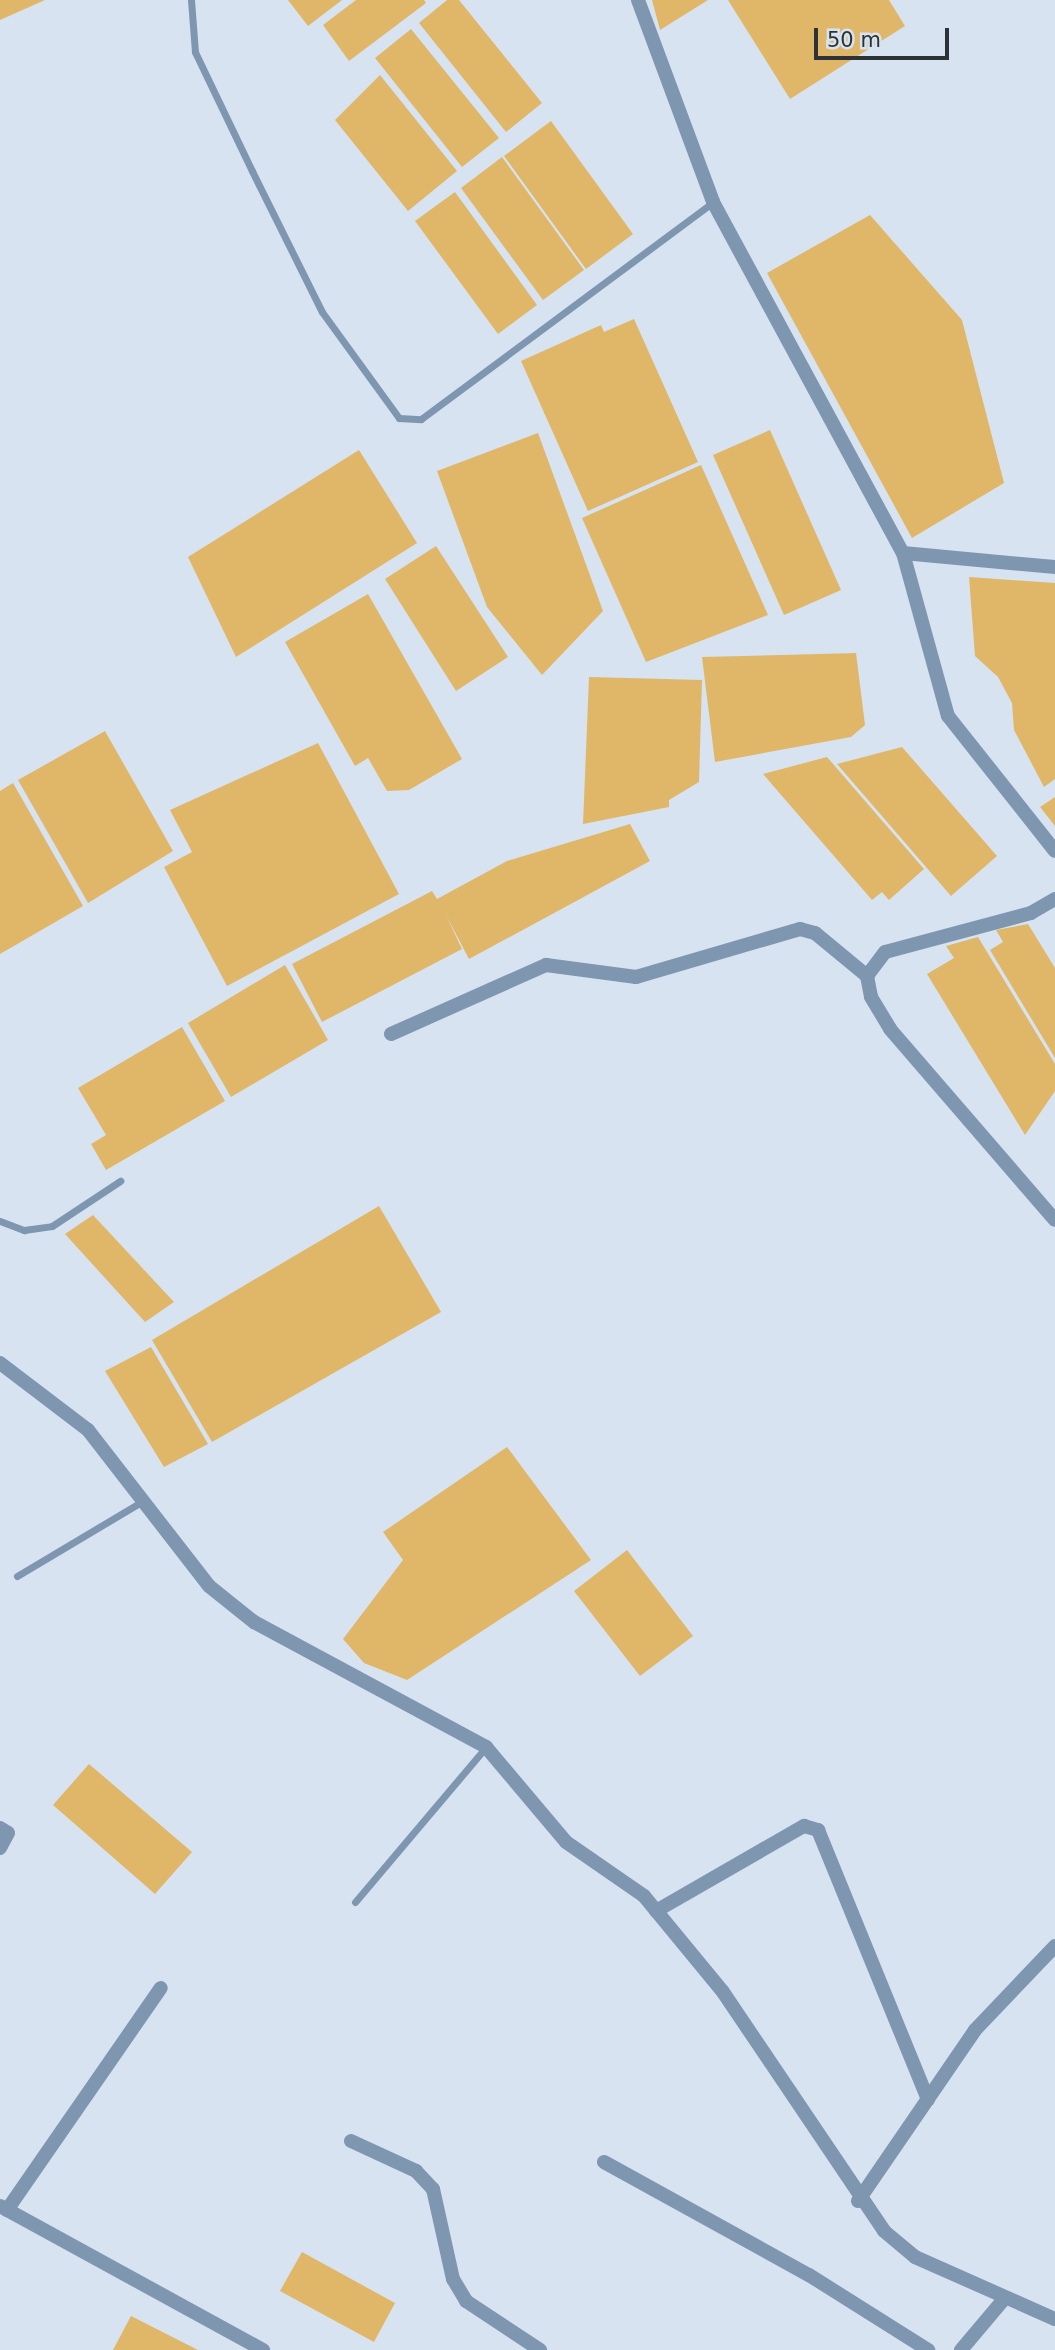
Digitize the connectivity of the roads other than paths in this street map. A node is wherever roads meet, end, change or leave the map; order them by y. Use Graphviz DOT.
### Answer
graph roads {
  1 [pos="191,0"];
  2 [pos="638,0"];
  3 [pos="713,202"];
  4 [pos="902,553"];
  5 [pos="1055,567"];
  6 [pos="1055,851"];
  7 [pos="1055,899"];
  8 [pos="867,976"];
  9 [pos="391,1034"];
  10 [pos="120,1181"];
  11 [pos="1055,1220"];
  12 [pos="0,1221"];
  13 [pos="0,1363"];
  14 [pos="144,1501"];
  15 [pos="17,1576"];
  16 [pos="486,1747"];
  17 [pos="0,1828"];
  18 [pos="0,1848"];
  19 [pos="355,1902"];
  20 [pos="656,1911"];
  21 [pos="1055,1946"];
  22 [pos="161,1988"];
  23 [pos="929,2099"];
  24 [pos="351,2141"];
  25 [pos="604,2162"];
  26 [pos="858,2201"];
  27 [pos="4,2208"];
  28 [pos="1005,2298"];
  29 [pos="1055,2319"];
  30 [pos="263,2350"];
  31 [pos="540,2350"];
  32 [pos="929,2350"];
  33 [pos="961,2350"];
  1 -- 3 [label="lane"];
  2 -- 3 [label="street"];
  3 -- 4 [label="street"];
  4 -- 5 [label="street"];
  4 -- 6 [label="street"];
  7 -- 8 [label="street"];
  8 -- 9 [label="street"];
  8 -- 11 [label="street"];
  10 -- 12 [label="lane"];
  13 -- 14 [label="street"];
  14 -- 15 [label="lane"];
  14 -- 16 [label="street"];
  16 -- 19 [label="lane"];
  16 -- 20 [label="street"];
  17 -- 18 [label="street"];
  20 -- 23 [label="street"];
  20 -- 26 [label="street"];
  21 -- 23 [label="street"];
  22 -- 27 [label="street"];
  23 -- 26 [label="street"];
  24 -- 31 [label="street"];
  25 -- 32 [label="street"];
  26 -- 28 [label="street"];
  27 -- 30 [label="street"];
  28 -- 29 [label="street"];
  28 -- 33 [label="street"];
}
